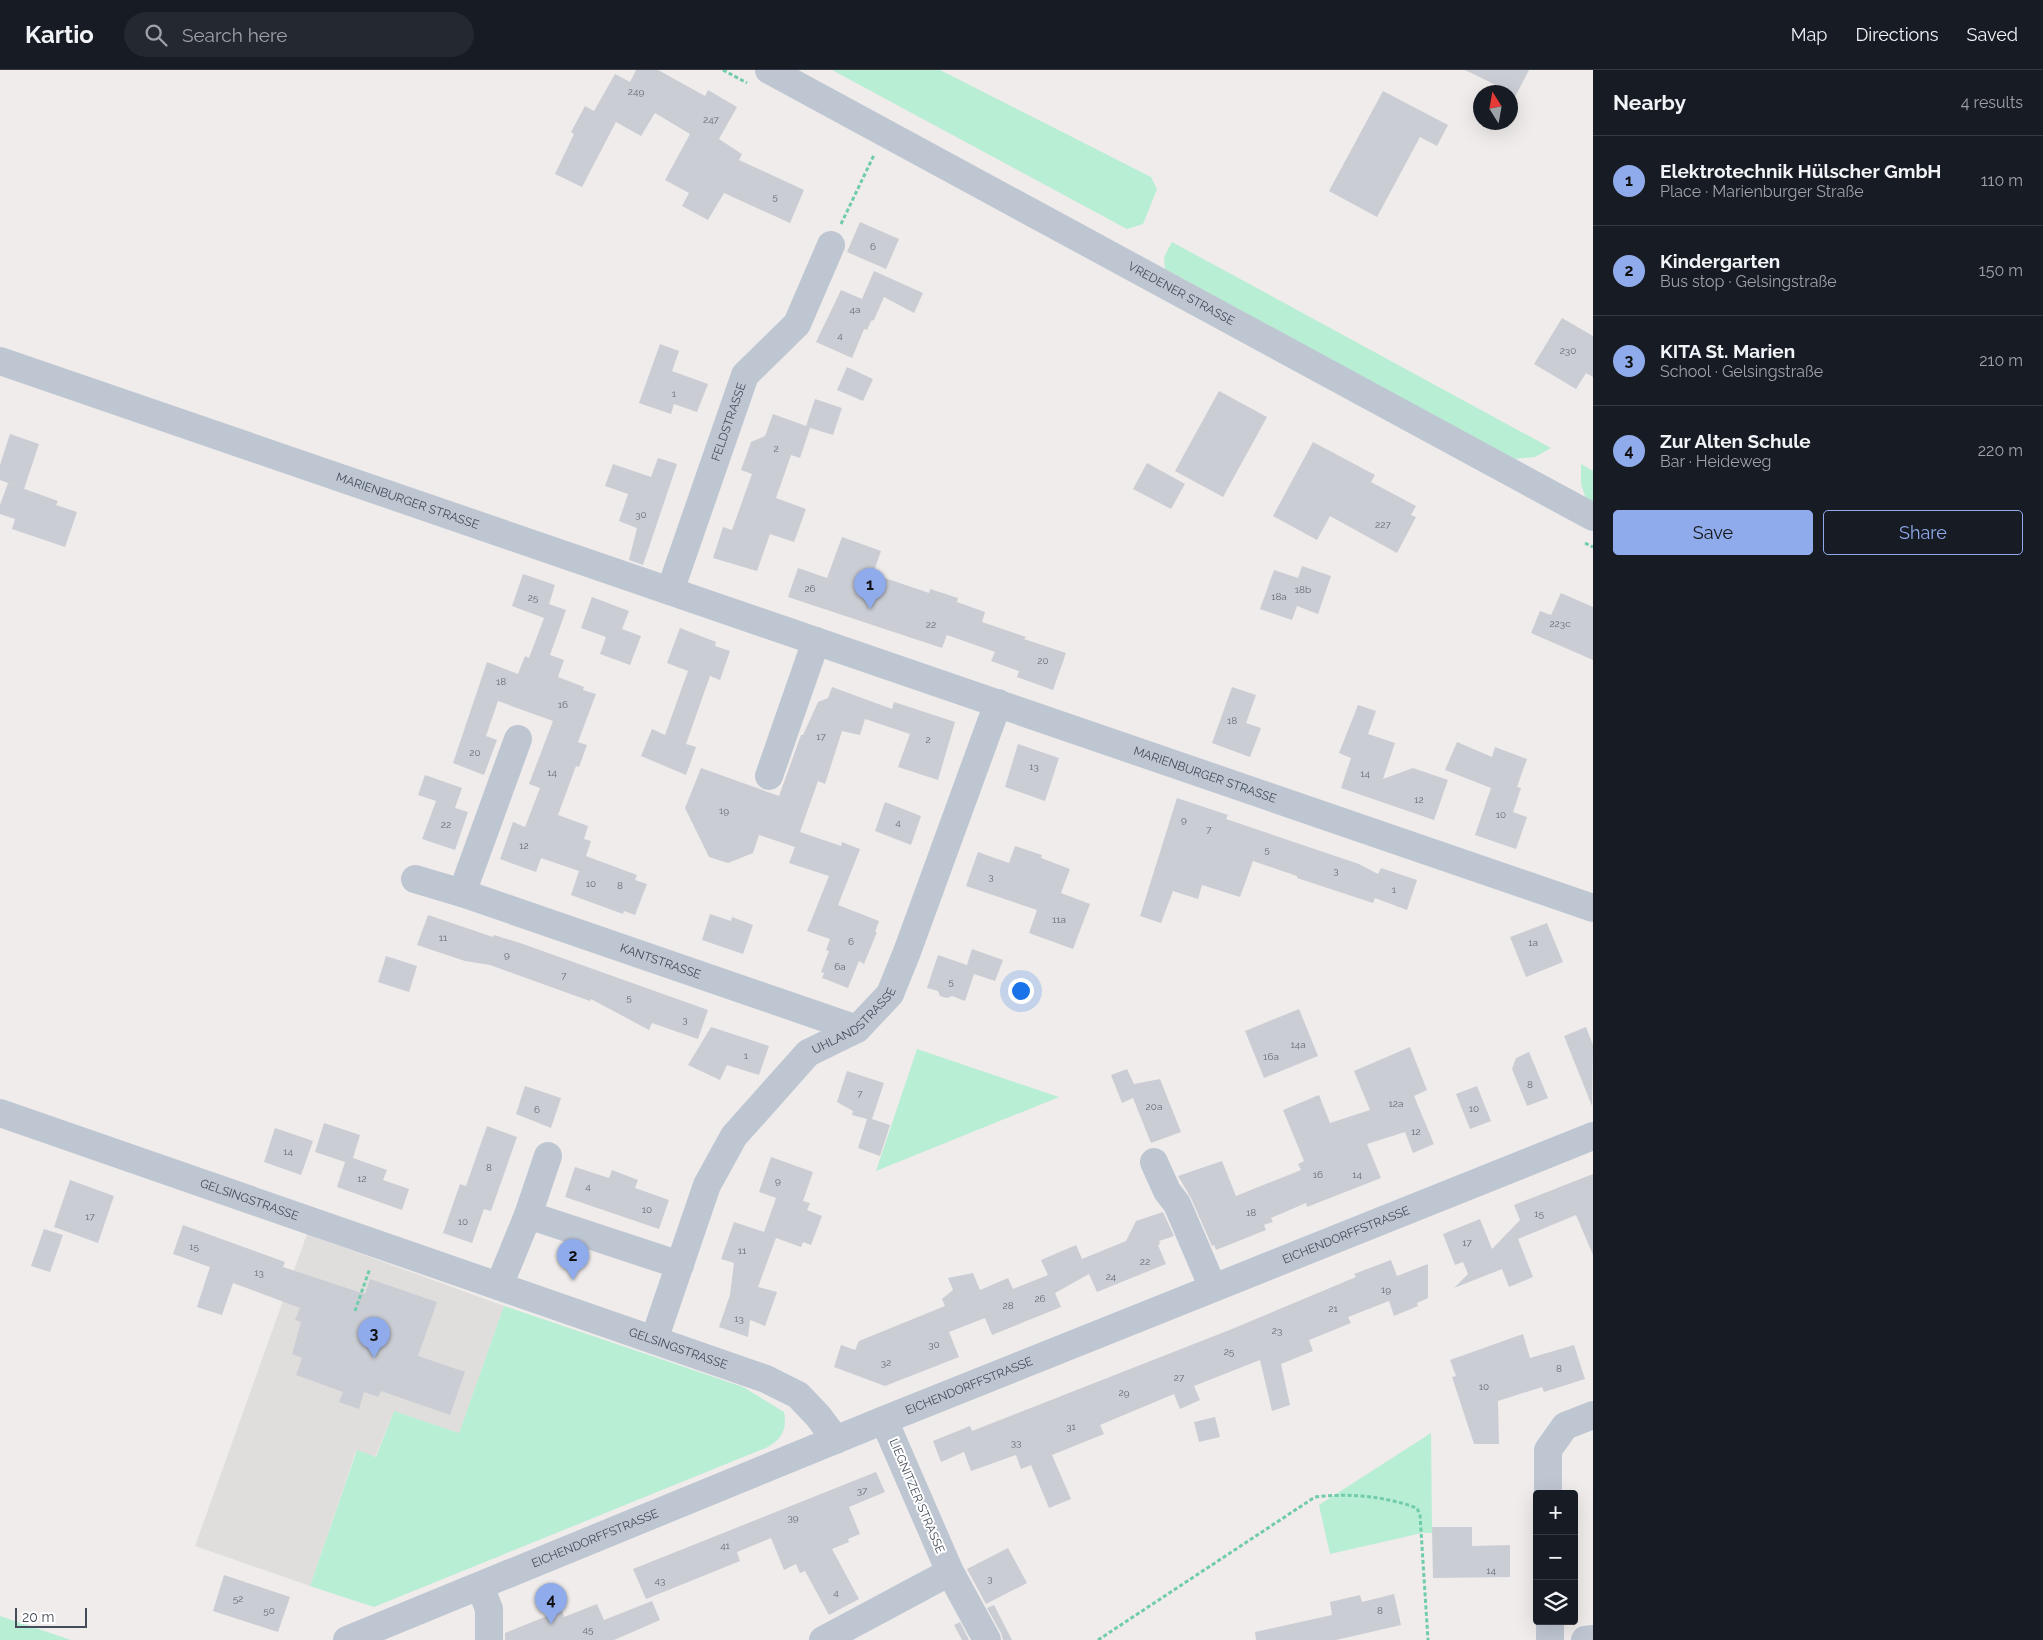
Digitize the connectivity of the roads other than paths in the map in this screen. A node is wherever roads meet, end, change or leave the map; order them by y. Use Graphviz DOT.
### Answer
graph roads {
  1 [pos="770,70"];
  2 [pos="831,245"];
  3 [pos="0,361"];
  4 [pos="1593,517"];
  5 [pos="670,591"];
  6 [pos="816,641"];
  7 [pos="998,703"];
  8 [pos="518,739"];
  9 [pos="769,776"];
  10 [pos="415,879"];
  11 [pos="462,893"];
  12 [pos="1593,908"];
  13 [pos="858,1029"];
  14 [pos="0,1112"];
  15 [pos="1593,1136"];
  16 [pos="548,1156"];
  17 [pos="1154,1162"];
  18 [pos="528,1215"];
  19 [pos="680,1265"];
  20 [pos="500,1286"];
  21 [pos="1213,1288"];
  22 [pos="654,1340"];
  23 [pos="1593,1415"];
  24 [pos="884,1420"];
  25 [pos="836,1440"];
  26 [pos="1548,1490"];
  27 [pos="950,1572"];
  28 [pos="480,1586"];
  29 [pos="1550,1625"];
  30 [pos="1593,1639"];
  31 [pos="347,1640"];
  32 [pos="489,1640"];
  33 [pos="823,1640"];
  34 [pos="987,1640"];
  35 [pos="1550,1640"];
  36 [pos="1585,1640"];
  1 -- 4 [label="street, VREDENER STRASSE"];
  2 -- 5 [label="street, FELDSTRASSE"];
  3 -- 5 [label="street, MARIENBURGER STRASSE"];
  5 -- 6 [label="street, MARIENBURGER STRASSE"];
  6 -- 7 [label="street, MARIENBURGER STRASSE"];
  6 -- 9 [label="street"];
  7 -- 12 [label="street, MARIENBURGER STRASSE"];
  7 -- 13 [label="street, UHLANDSTRASSE"];
  8 -- 11 [label="street"];
  10 -- 11 [label="street, KANTSTRASSE"];
  11 -- 13 [label="street, KANTSTRASSE"];
  13 -- 19 [label="street, UHLANDSTRASSE"];
  14 -- 20 [label="street, GELSINGSTRASSE"];
  15 -- 21 [label="street, EICHENDORFFSTRASSE"];
  16 -- 18 [label="street"];
  17 -- 21 [label="street"];
  18 -- 19 [label="street"];
  18 -- 20 [label="street"];
  19 -- 22 [label="street, UHLANDSTRASSE"];
  20 -- 22 [label="street, GELSINGSTRASSE"];
  21 -- 24 [label="street, EICHENDORFFSTRASSE"];
  22 -- 25 [label="street, GELSINGSTRASSE"];
  23 -- 26 [label="street"];
  24 -- 25 [label="street, EICHENDORFFSTRASSE"];
  24 -- 27 [label="street, LIEGNITZER STRASSE"];
  25 -- 28 [label="street, EICHENDORFFSTRASSE"];
  27 -- 33 [label="street"];
  27 -- 34 [label="street, LIEGNITZER STRASSE"];
  28 -- 31 [label="street, EICHENDORFFSTRASSE"];
  28 -- 32 [label="street"];
  29 -- 35 [label="street"];
  30 -- 36 [label="street"];
}
